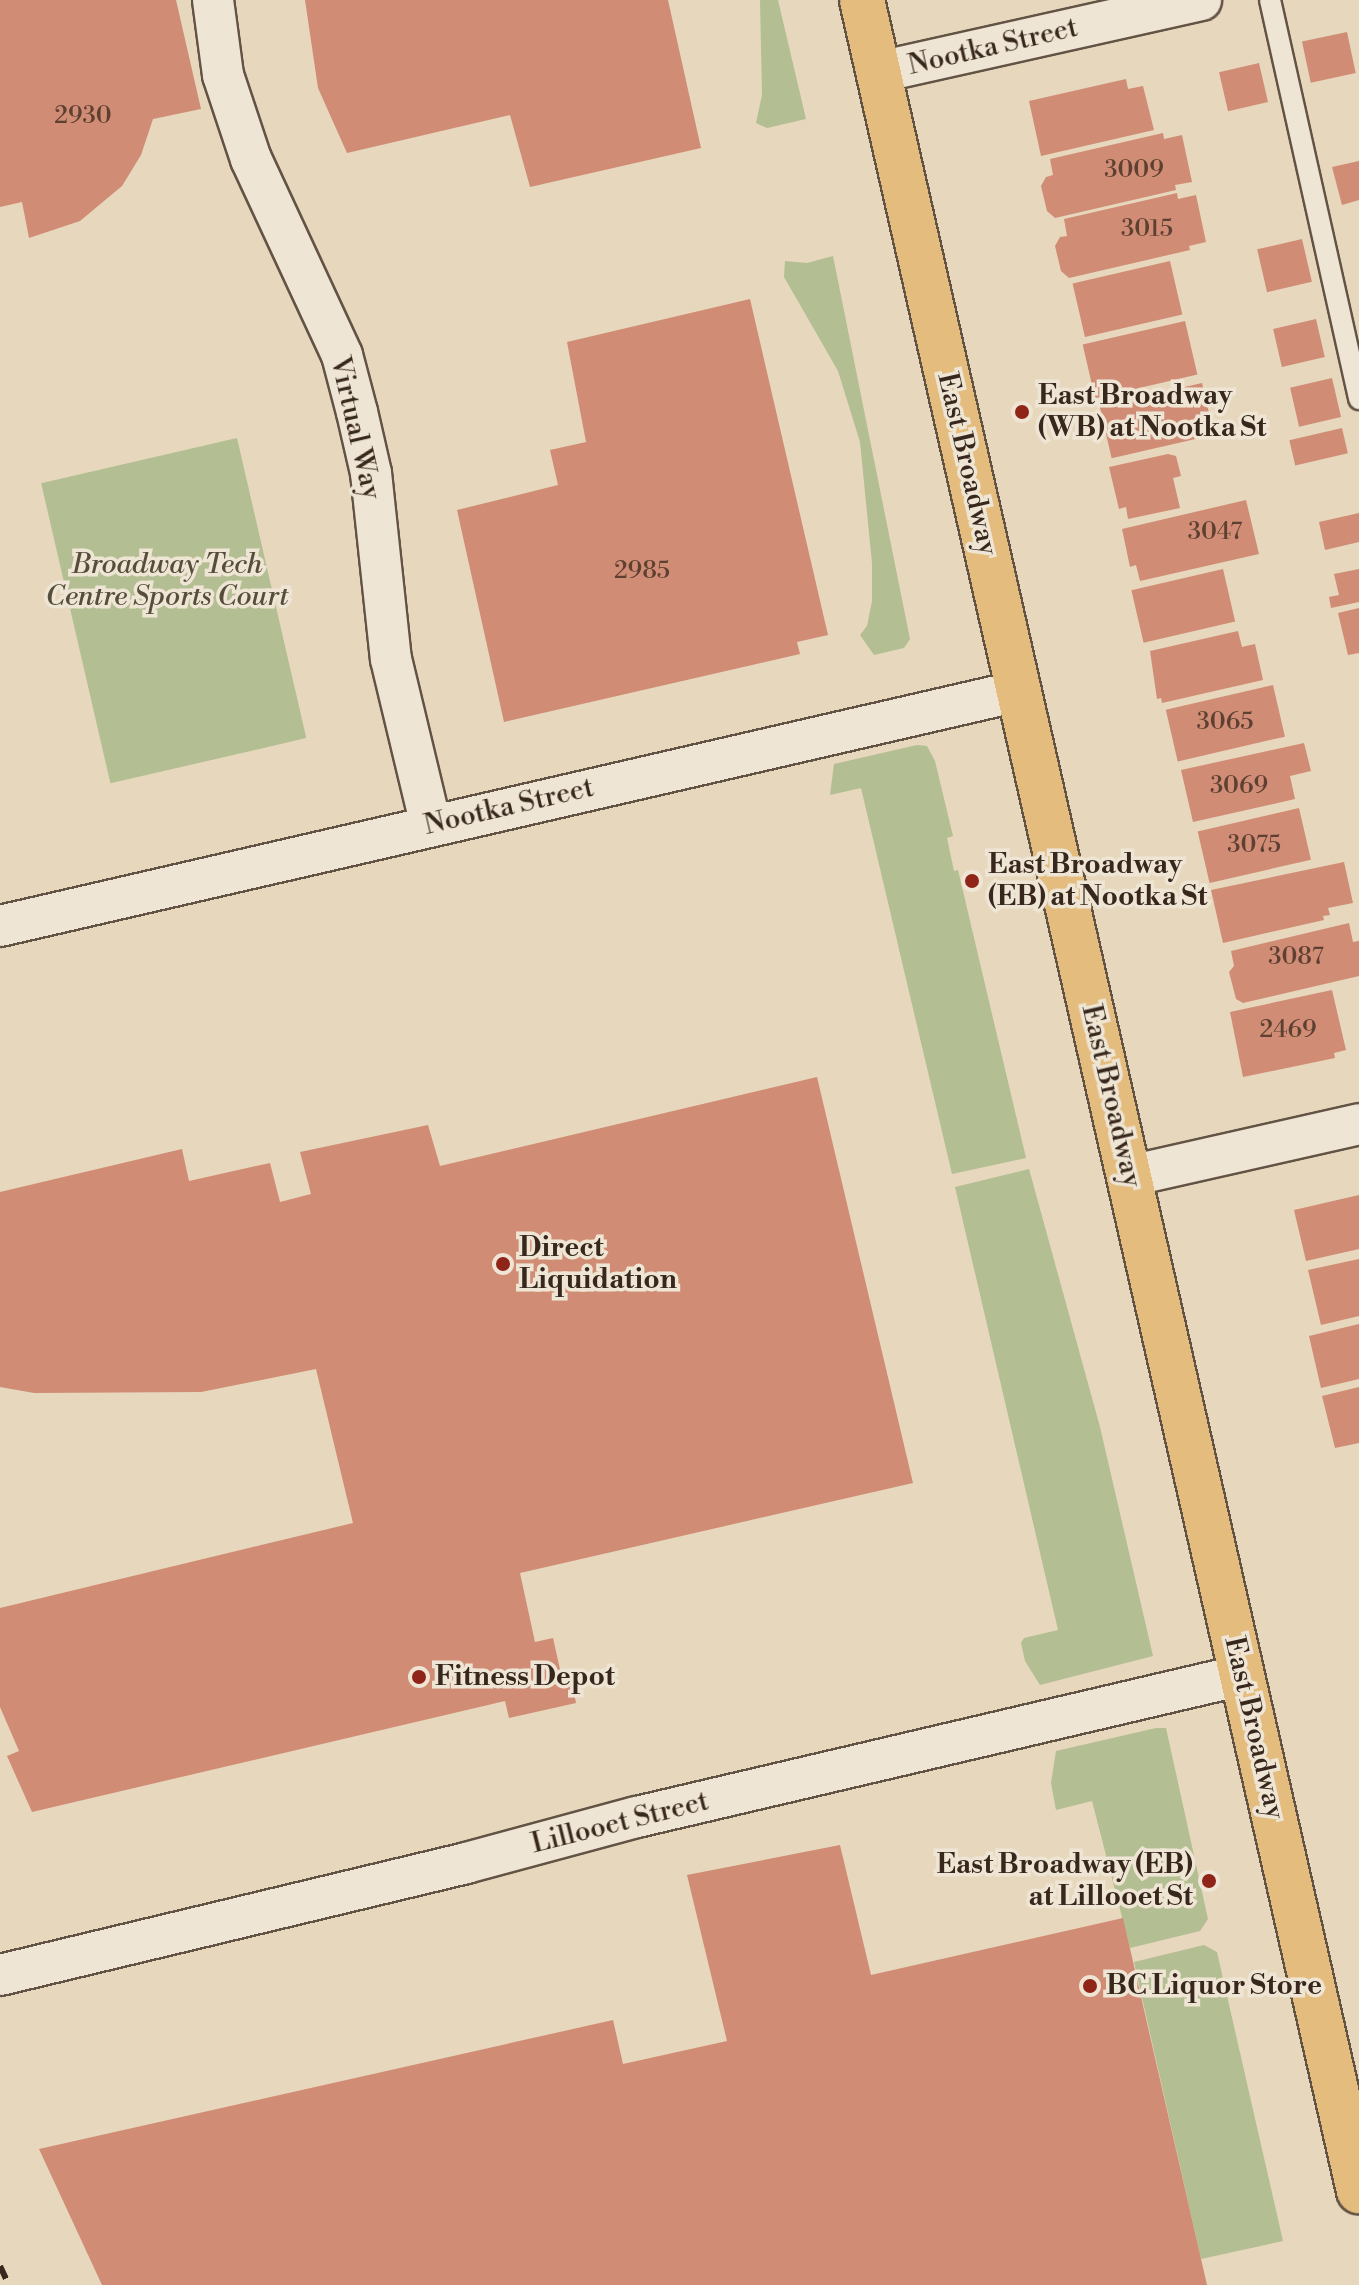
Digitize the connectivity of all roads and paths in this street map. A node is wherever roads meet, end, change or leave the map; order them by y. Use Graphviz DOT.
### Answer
graph roads {
  1 [pos="213,0"];
  2 [pos="862,0"];
  3 [pos="1201,0"];
  4 [pos="1270,0"];
  5 [pos="879,72"];
  6 [pos="1359,399"];
  7 [pos="1019,691"];
  8 [pos="431,825"];
  9 [pos="0,926"];
  10 [pos="1359,1124"];
  11 [pos="1129,1176"];
  12 [pos="1242,1675"];
  13 [pos="0,1975"];
  14 [pos="1359,2191"];
  1 -- 8 [label="street, Virtual Way"];
  2 -- 5 [label="main road, East Broadway"];
  3 -- 5 [label="street, Nootka Street"];
  4 -- 6 [label="lane"];
  5 -- 7 [label="main road, East Broadway"];
  7 -- 8 [label="street, Nootka Street"];
  7 -- 11 [label="main road, East Broadway"];
  8 -- 9 [label="street, Nootka Street"];
  10 -- 11 [label="street"];
  11 -- 12 [label="main road, East Broadway"];
  12 -- 13 [label="street, Lillooet Street"];
  12 -- 14 [label="main road, East Broadway"];
}
